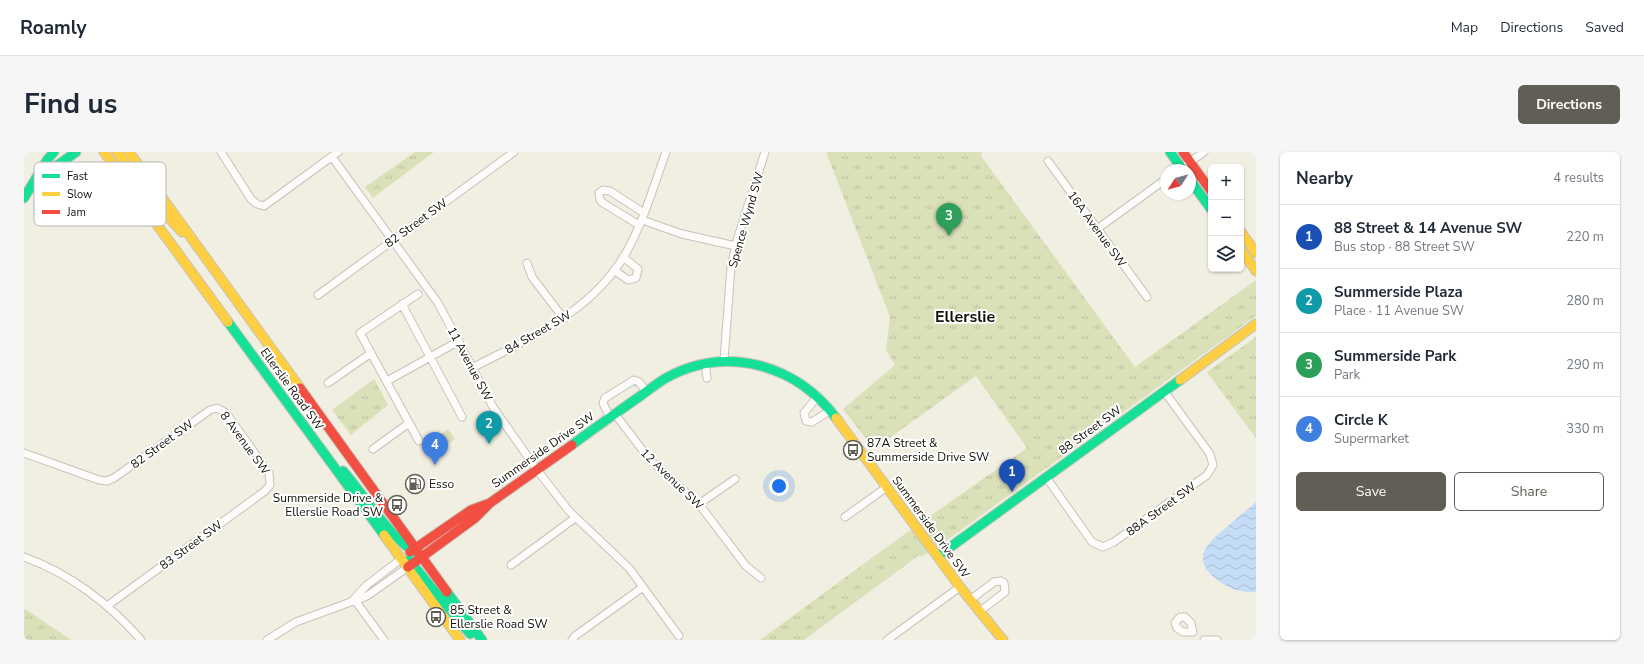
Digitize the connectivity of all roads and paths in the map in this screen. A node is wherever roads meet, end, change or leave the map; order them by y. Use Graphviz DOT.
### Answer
graph roads {
  1 [pos="54,152"];
  2 [pos="76,152"];
  3 [pos="104,152"];
  4 [pos="117,152"];
  5 [pos="129,152"];
  6 [pos="221,152"];
  7 [pos="338,152"];
  8 [pos="514,152"];
  9 [pos="666,152"];
  10 [pos="765,152"];
  11 [pos="1170,152"];
  12 [pos="1183,152"];
  13 [pos="1204,152"];
  14 [pos="332,157"];
  15 [pos="1048,161"];
  16 [pos="46,162"];
  17 [pos="63,162"];
  18 [pos="111,162"];
  19 [pos="125,162"];
  20 [pos="136,162"];
  21 [pos="1190,162"];
  22 [pos="1178,164"];
  23 [pos="1187,164"];
  24 [pos="34,183"];
  25 [pos="1160,183"];
  26 [pos="1208,187"];
  27 [pos="1196,188"];
  28 [pos="24,198"];
  29 [pos="166,203"];
  30 [pos="1208,205"];
  31 [pos="166,215"];
  32 [pos="642,219"];
  33 [pos="158,226"];
  34 [pos="1097,229"];
  35 [pos="1244,236"];
  36 [pos="393,240"];
  37 [pos="736,246"];
  38 [pos="198,247"];
  39 [pos="1256,253"];
  40 [pos="1244,254"];
  41 [pos="623,257"];
  42 [pos="527,263"];
  43 [pos="614,270"];
  44 [pos="1256,271"];
  45 [pos="418,294"];
  46 [pos="318,295"];
  47 [pos="1147,297"];
  48 [pos="402,304"];
  49 [pos="564,318"];
  50 [pos="1256,324"];
  51 [pos="459,341"];
  52 [pos="371,353"];
  53 [pos="430,356"];
  54 [pos="724,360"];
  55 [pos="705,363"];
  56 [pos="472,368"];
  57 [pos="707,378"];
  58 [pos="387,380"];
  59 [pos="328,383"];
  60 [pos="646,391"];
  61 [pos="1164,391"];
  62 [pos="818,396"];
  63 [pos="217,408"];
  64 [pos="831,410"];
  65 [pos="612,416"];
  66 [pos="462,417"];
  67 [pos="409,423"];
  68 [pos="418,441"];
  69 [pos="321,449"];
  70 [pos="373,449"];
  71 [pos="24,453"];
  72 [pos="537,470"];
  73 [pos="1046,477"];
  74 [pos="735,479"];
  75 [pos="270,480"];
  76 [pos="887,486"];
  77 [pos="490,503"];
  78 [pos="699,504"];
  79 [pos="845,517"];
  80 [pos="575,518"];
  81 [pos="413,549"];
  82 [pos="938,556"];
  83 [pos="24,557"];
  84 [pos="423,557"];
  85 [pos="401,558"];
  86 [pos="410,565"];
  87 [pos="511,565"];
  88 [pos="761,578"];
  89 [pos="643,587"];
  90 [pos="960,587"];
  91 [pos="354,599"];
  92 [pos="970,600"];
  93 [pos="107,606"];
  94 [pos="979,612"];
  95 [pos="1192,632"];
  96 [pos="679,636"];
  97 [pos="141,640"];
  98 [pos="267,640"];
  99 [pos="384,640"];
  100 [pos="460,640"];
  101 [pos="475,640"];
  102 [pos="482,640"];
  103 [pos="572,640"];
  104 [pos="887,640"];
  105 [pos="1003,640"];
  106 [pos="1202,640"];
  107 [pos="1217,640"];
  1 -- 16 [label="main road"];
  2 -- 17 [label="main road"];
  3 -- 18 [label="main road, Ellerslie Road SW"];
  4 -- 19 [label="main road"];
  5 -- 20 [label="main road, Ellerslie Road SW"];
  6 -- 14 [label="street"];
  7 -- 14 [label="street"];
  8 -- 36 [label="street, 82 Street SW"];
  9 -- 32 [label="street, 84 Street SW"];
  10 -- 37 [label="street, Spence Wynd SW"];
  11 -- 22 [label="main road"];
  12 -- 21 [label="main road"];
  13 -- 21 [label="street"];
  14 -- 36 [label="street, 11 Avenue SW"];
  15 -- 34 [label="street, 16A Avenue SW"];
  21 -- 23 [label="street"];
  21 -- 26 [label="main road"];
  24 -- 28 [label="main road"];
  25 -- 34 [label="street"];
  27 -- 30 [label="main road"];
  29 -- 38 [label="main road, Ellerslie Road SW"];
  31 -- 38 [label="main road"];
  32 -- 32 [label="street"];
  32 -- 37 [label="street"];
  32 -- 41 [label="street, 84 Street SW"];
  33 -- 69 [label="main road, Ellerslie Road SW"];
  34 -- 47 [label="street, 16A Avenue SW"];
  35 -- 39 [label="main road"];
  36 -- 46 [label="street, 82 Street SW"];
  36 -- 51 [label="street, 11 Avenue SW"];
  37 -- 54 [label="street, Spence Wynd SW"];
  38 -- 81 [label="main road, Ellerslie Road SW"];
  40 -- 44 [label="main road"];
  41 -- 43 [label="street, 84 Street SW"];
  41 -- 43 [label="street"];
  42 -- 49 [label="street"];
  43 -- 49 [label="street, 84 Street SW"];
  45 -- 48 [label="street"];
  48 -- 52 [label="street"];
  48 -- 53 [label="street"];
  49 -- 56 [label="street, 84 Street SW"];
  50 -- 61 [label="main road, 88 Street SW"];
  51 -- 53 [label="street"];
  51 -- 56 [label="street, 11 Avenue SW"];
  52 -- 58 [label="street"];
  52 -- 59 [label="street"];
  53 -- 58 [label="street"];
  53 -- 66 [label="street"];
  54 -- 55 [label="main road, Summerside Drive SW"];
  54 -- 62 [label="main road, Summerside Drive SW"];
  55 -- 57 [label="street"];
  55 -- 60 [label="main road, Summerside Drive SW"];
  56 -- 72 [label="street, 11 Avenue SW"];
  58 -- 67 [label="street"];
  60 -- 65 [label="main road, Summerside Drive SW"];
  60 -- 65 [label="street, Summerside Drive SW"];
  61 -- 73 [label="main road, 88 Street SW"];
  61 -- 73 [label="street, 88A Street SW"];
  62 -- 64 [label="main road, Summerside Drive SW"];
  62 -- 64 [label="street"];
  63 -- 71 [label="street, 82 Street SW"];
  63 -- 75 [label="street, 8 Avenue SW"];
  64 -- 76 [label="main road, Summerside Drive SW"];
  65 -- 72 [label="main road, Summerside Drive SW"];
  65 -- 78 [label="street, 12 Avenue SW"];
  67 -- 68 [label="street"];
  67 -- 70 [label="street"];
  69 -- 81 [label="main road"];
  69 -- 85 [label="main road, Ellerslie Road SW"];
  72 -- 77 [label="main road, Summerside Drive SW"];
  72 -- 80 [label="street, 11 Avenue SW"];
  73 -- 82 [label="main road, 88 Street SW"];
  74 -- 78 [label="street"];
  75 -- 93 [label="street, 83 Street SW"];
  76 -- 79 [label="street"];
  76 -- 82 [label="main road, Summerside Drive SW"];
  77 -- 81 [label="main road, Summerside Drive SW"];
  77 -- 84 [label="main road, Summerside Drive SW"];
  78 -- 88 [label="street, 12 Avenue SW"];
  80 -- 87 [label="street"];
  80 -- 89 [label="street, 11 Avenue SW"];
  81 -- 84 [label="main road"];
  81 -- 85 [label="main road, Summerside Drive SW"];
  82 -- 90 [label="main road, Summerside Drive SW"];
  83 -- 93 [label="street"];
  84 -- 86 [label="main road, Summerside Drive SW"];
  84 -- 102 [label="main road"];
  85 -- 86 [label="main road"];
  85 -- 91 [label="street"];
  86 -- 91 [label="street"];
  86 -- 100 [label="main road"];
  86 -- 101 [label="main road"];
  89 -- 96 [label="street, 11 Avenue SW"];
  89 -- 103 [label="street"];
  90 -- 92 [label="main road, Summerside Drive SW"];
  90 -- 104 [label="street"];
  91 -- 98 [label="street"];
  91 -- 99 [label="street"];
  92 -- 94 [label="main road, Summerside Drive SW"];
  92 -- 94 [label="street"];
  93 -- 97 [label="street"];
  94 -- 105 [label="main road, Summerside Drive SW"];
  95 -- 106 [label="street"];
  106 -- 107 [label="street"];
}
